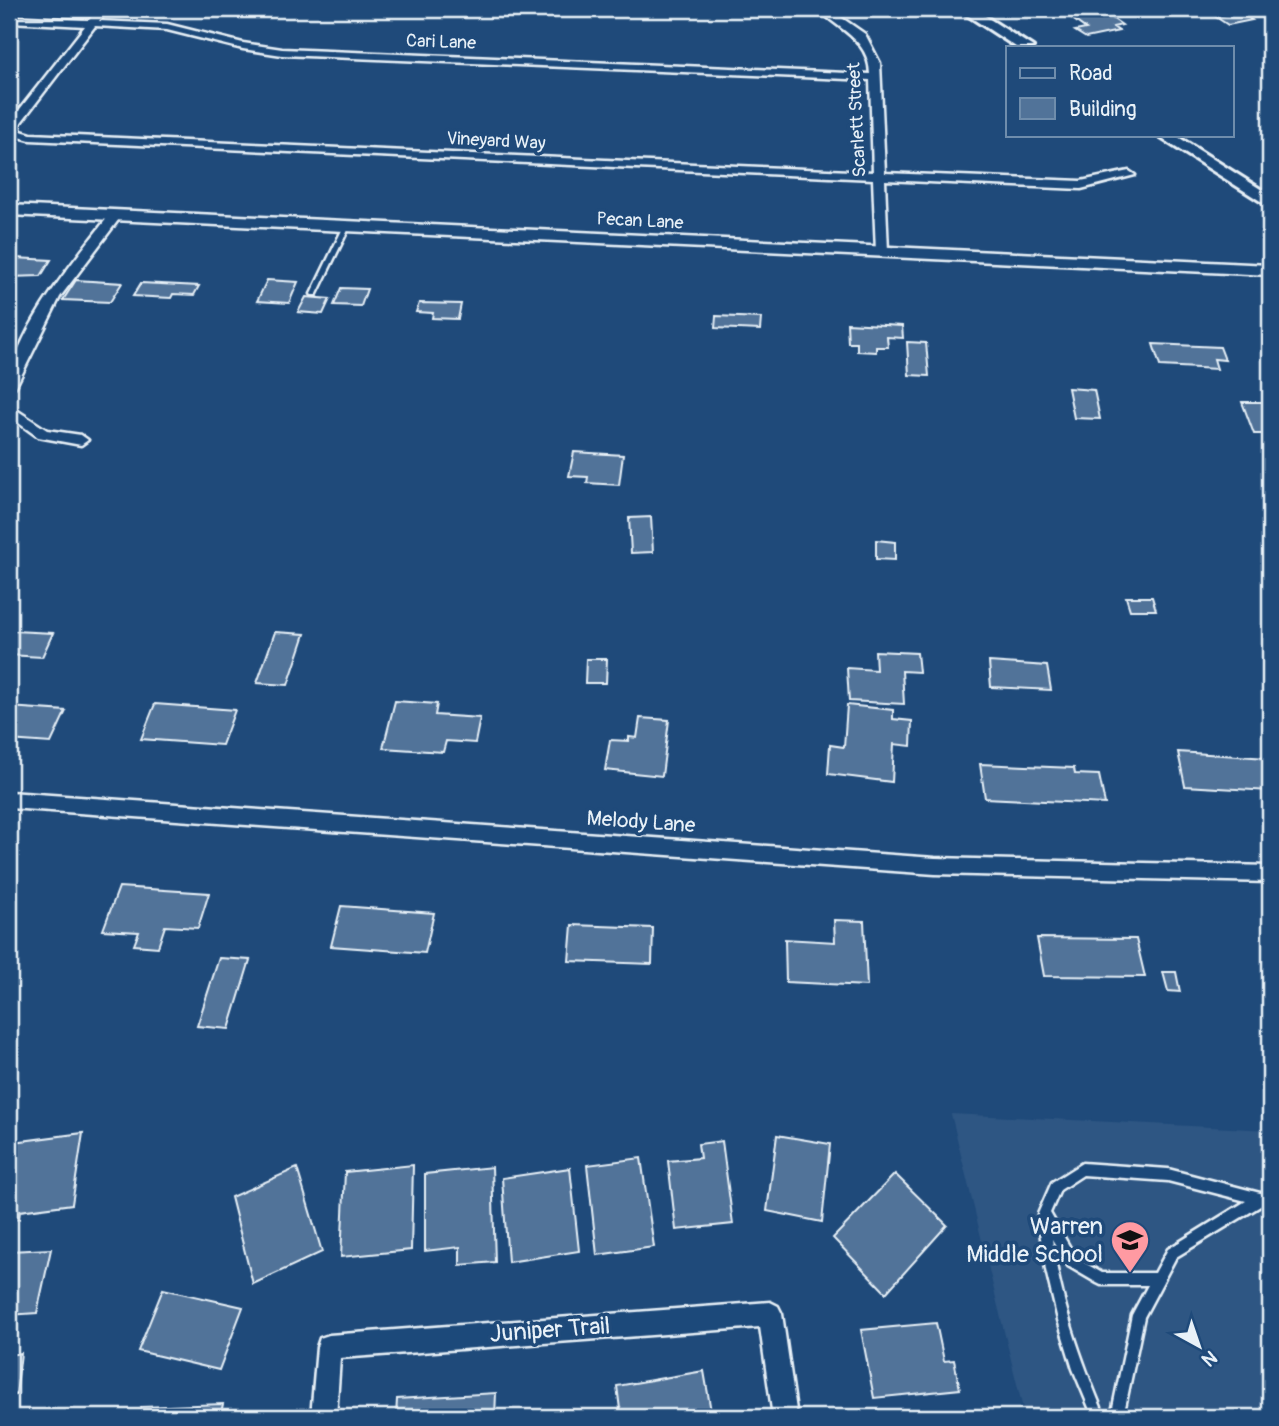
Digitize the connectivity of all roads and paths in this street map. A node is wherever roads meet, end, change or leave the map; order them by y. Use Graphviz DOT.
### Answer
graph roads {
  1 [pos="103,9"];
  2 [pos="823,9"];
  3 [pos="965,9"];
  4 [pos="9,19"];
  5 [pos="92,22"];
  6 [pos="1024,46"];
  7 [pos="875,77"];
  8 [pos="1166,136"];
  9 [pos="878,175"];
  10 [pos="1129,175"];
  11 [pos="1270,202"];
  12 [pos="9,210"];
  13 [pos="116,215"];
  14 [pos="347,226"];
  15 [pos="882,251"];
  16 [pos="1270,270"];
  17 [pos="314,294"];
  18 [pos="9,386"];
  19 [pos="9,409"];
  20 [pos="81,440"];
  21 [pos="9,800"];
  22 [pos="1270,874"];
  23 [pos="1265,1198"];
  24 [pos="1044,1214"];
  25 [pos="1158,1279"];
  26 [pos="324,1417"];
  27 [pos="785,1417"];
  28 [pos="1099,1417"];
  29 [pos="1117,1417"];
  1 -- 5 [label="street, Vineyard Way"];
  2 -- 7 [label="street, Scarlett Street"];
  3 -- 6 [label="main road"];
  4 -- 5 [label="street, Cari Lane"];
  5 -- 7 [label="street, Cari Lane"];
  5 -- 9 [label="street, Vineyard Way"];
  7 -- 9 [label="street, Scarlett Street"];
  8 -- 11 [label="main road"];
  9 -- 10 [label="street, Vineyard Way"];
  9 -- 15 [label="street, Scarlett Street"];
  12 -- 13 [label="street, Pecan Lane"];
  13 -- 14 [label="street, Pecan Lane"];
  13 -- 18 [label="street"];
  14 -- 15 [label="street, Pecan Lane"];
  14 -- 17 [label="lane"];
  15 -- 16 [label="street, Pecan Lane"];
  19 -- 20 [label="street"];
  21 -- 22 [label="street, Melody Lane"];
  23 -- 24 [label="lane"];
  23 -- 25 [label="lane"];
  24 -- 25 [label="lane"];
  24 -- 28 [label="lane"];
  25 -- 29 [label="lane"];
  26 -- 27 [label="street, Juniper Trail"];
}
